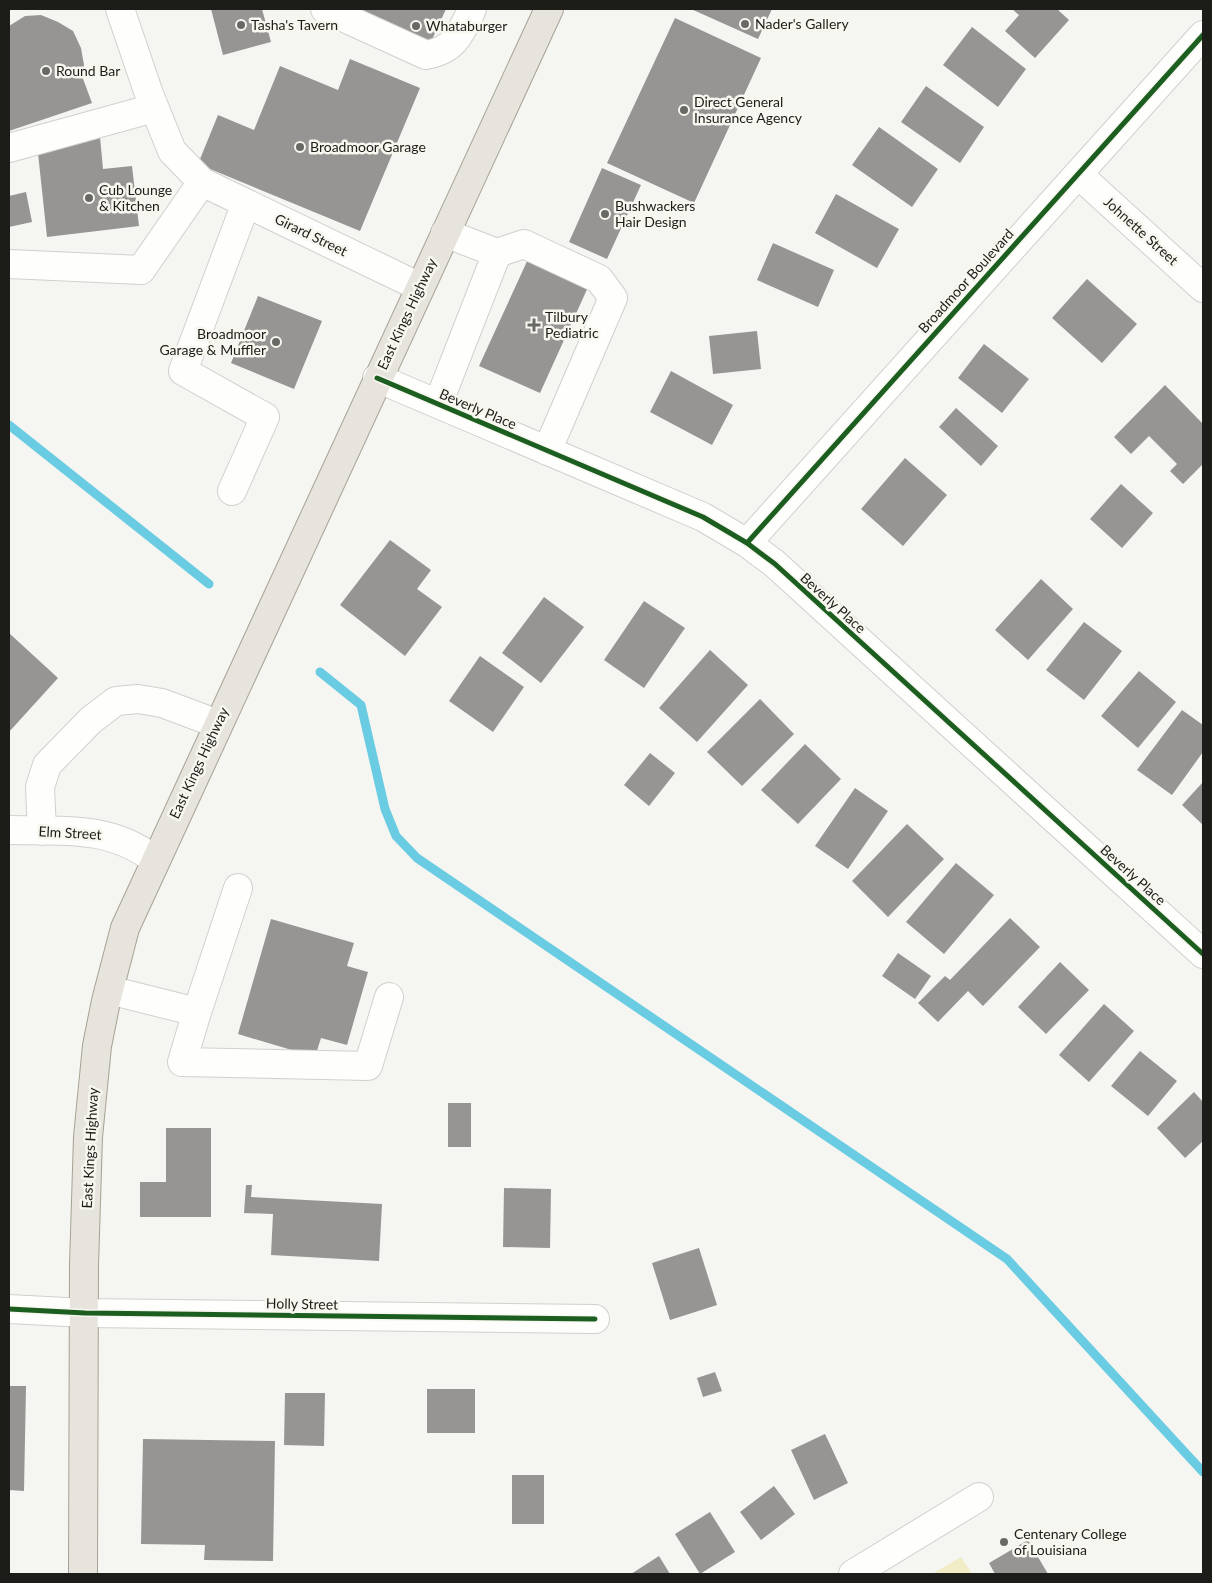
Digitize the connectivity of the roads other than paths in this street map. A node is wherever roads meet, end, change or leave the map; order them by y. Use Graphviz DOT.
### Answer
graph roads {
  1 [pos="120,9"];
  2 [pos="325,9"];
  3 [pos="472,9"];
  4 [pos="548,9"];
  5 [pos="1203,35"];
  6 [pos="154,108"];
  7 [pos="9,148"];
  8 [pos="1079,175"];
  9 [pos="202,182"];
  10 [pos="246,203"];
  11 [pos="445,233"];
  12 [pos="497,253"];
  13 [pos="9,264"];
  14 [pos="420,287"];
  15 [pos="1203,288"];
  16 [pos="377,378"];
  17 [pos="438,404"];
  18 [pos="547,451"];
  19 [pos="232,490"];
  20 [pos="747,543"];
  21 [pos="218,724"];
  22 [pos="9,830"];
  23 [pos="42,831"];
  24 [pos="155,860"];
  25 [pos="238,888"];
  26 [pos="1203,954"];
  27 [pos="109,990"];
  28 [pos="389,997"];
  29 [pos="197,1012"];
  30 [pos="10,1304"];
  31 [pos="85,1313"];
  32 [pos="595,1319"];
  33 [pos="979,1497"];
  34 [pos="83,1574"];
  35 [pos="853,1574"];
  1 -- 6 [label="street"];
  2 -- 3 [label="street"];
  4 -- 11 [label="main road, East Kings Highway"];
  5 -- 8 [label="street, Broadmoor Boulevard"];
  6 -- 7 [label="street"];
  6 -- 9 [label="street"];
  8 -- 15 [label="street, Johnette Street"];
  8 -- 20 [label="street, Broadmoor Boulevard"];
  9 -- 10 [label="street, Girard Street"];
  9 -- 13 [label="street"];
  10 -- 14 [label="street, Girard Street"];
  10 -- 19 [label="street"];
  11 -- 12 [label="street"];
  11 -- 14 [label="main road, East Kings Highway"];
  12 -- 17 [label="street"];
  12 -- 18 [label="street"];
  14 -- 16 [label="main road, East Kings Highway"];
  16 -- 17 [label="street, Beverly Place"];
  16 -- 21 [label="main road, East Kings Highway"];
  17 -- 18 [label="street, Beverly Place"];
  18 -- 20 [label="street, Beverly Place"];
  20 -- 26 [label="street, Beverly Place"];
  21 -- 23 [label="street"];
  21 -- 24 [label="main road, East Kings Highway"];
  22 -- 23 [label="street, Elm Street"];
  23 -- 24 [label="street, Elm Street"];
  24 -- 27 [label="main road, East Kings Highway"];
  25 -- 29 [label="street"];
  27 -- 29 [label="street"];
  27 -- 31 [label="main road, East Kings Highway"];
  28 -- 29 [label="street"];
  30 -- 31 [label="street, Holly Street"];
  31 -- 32 [label="street, Holly Street"];
  31 -- 34 [label="main road, East Kings Highway"];
  33 -- 35 [label="street"];
}
